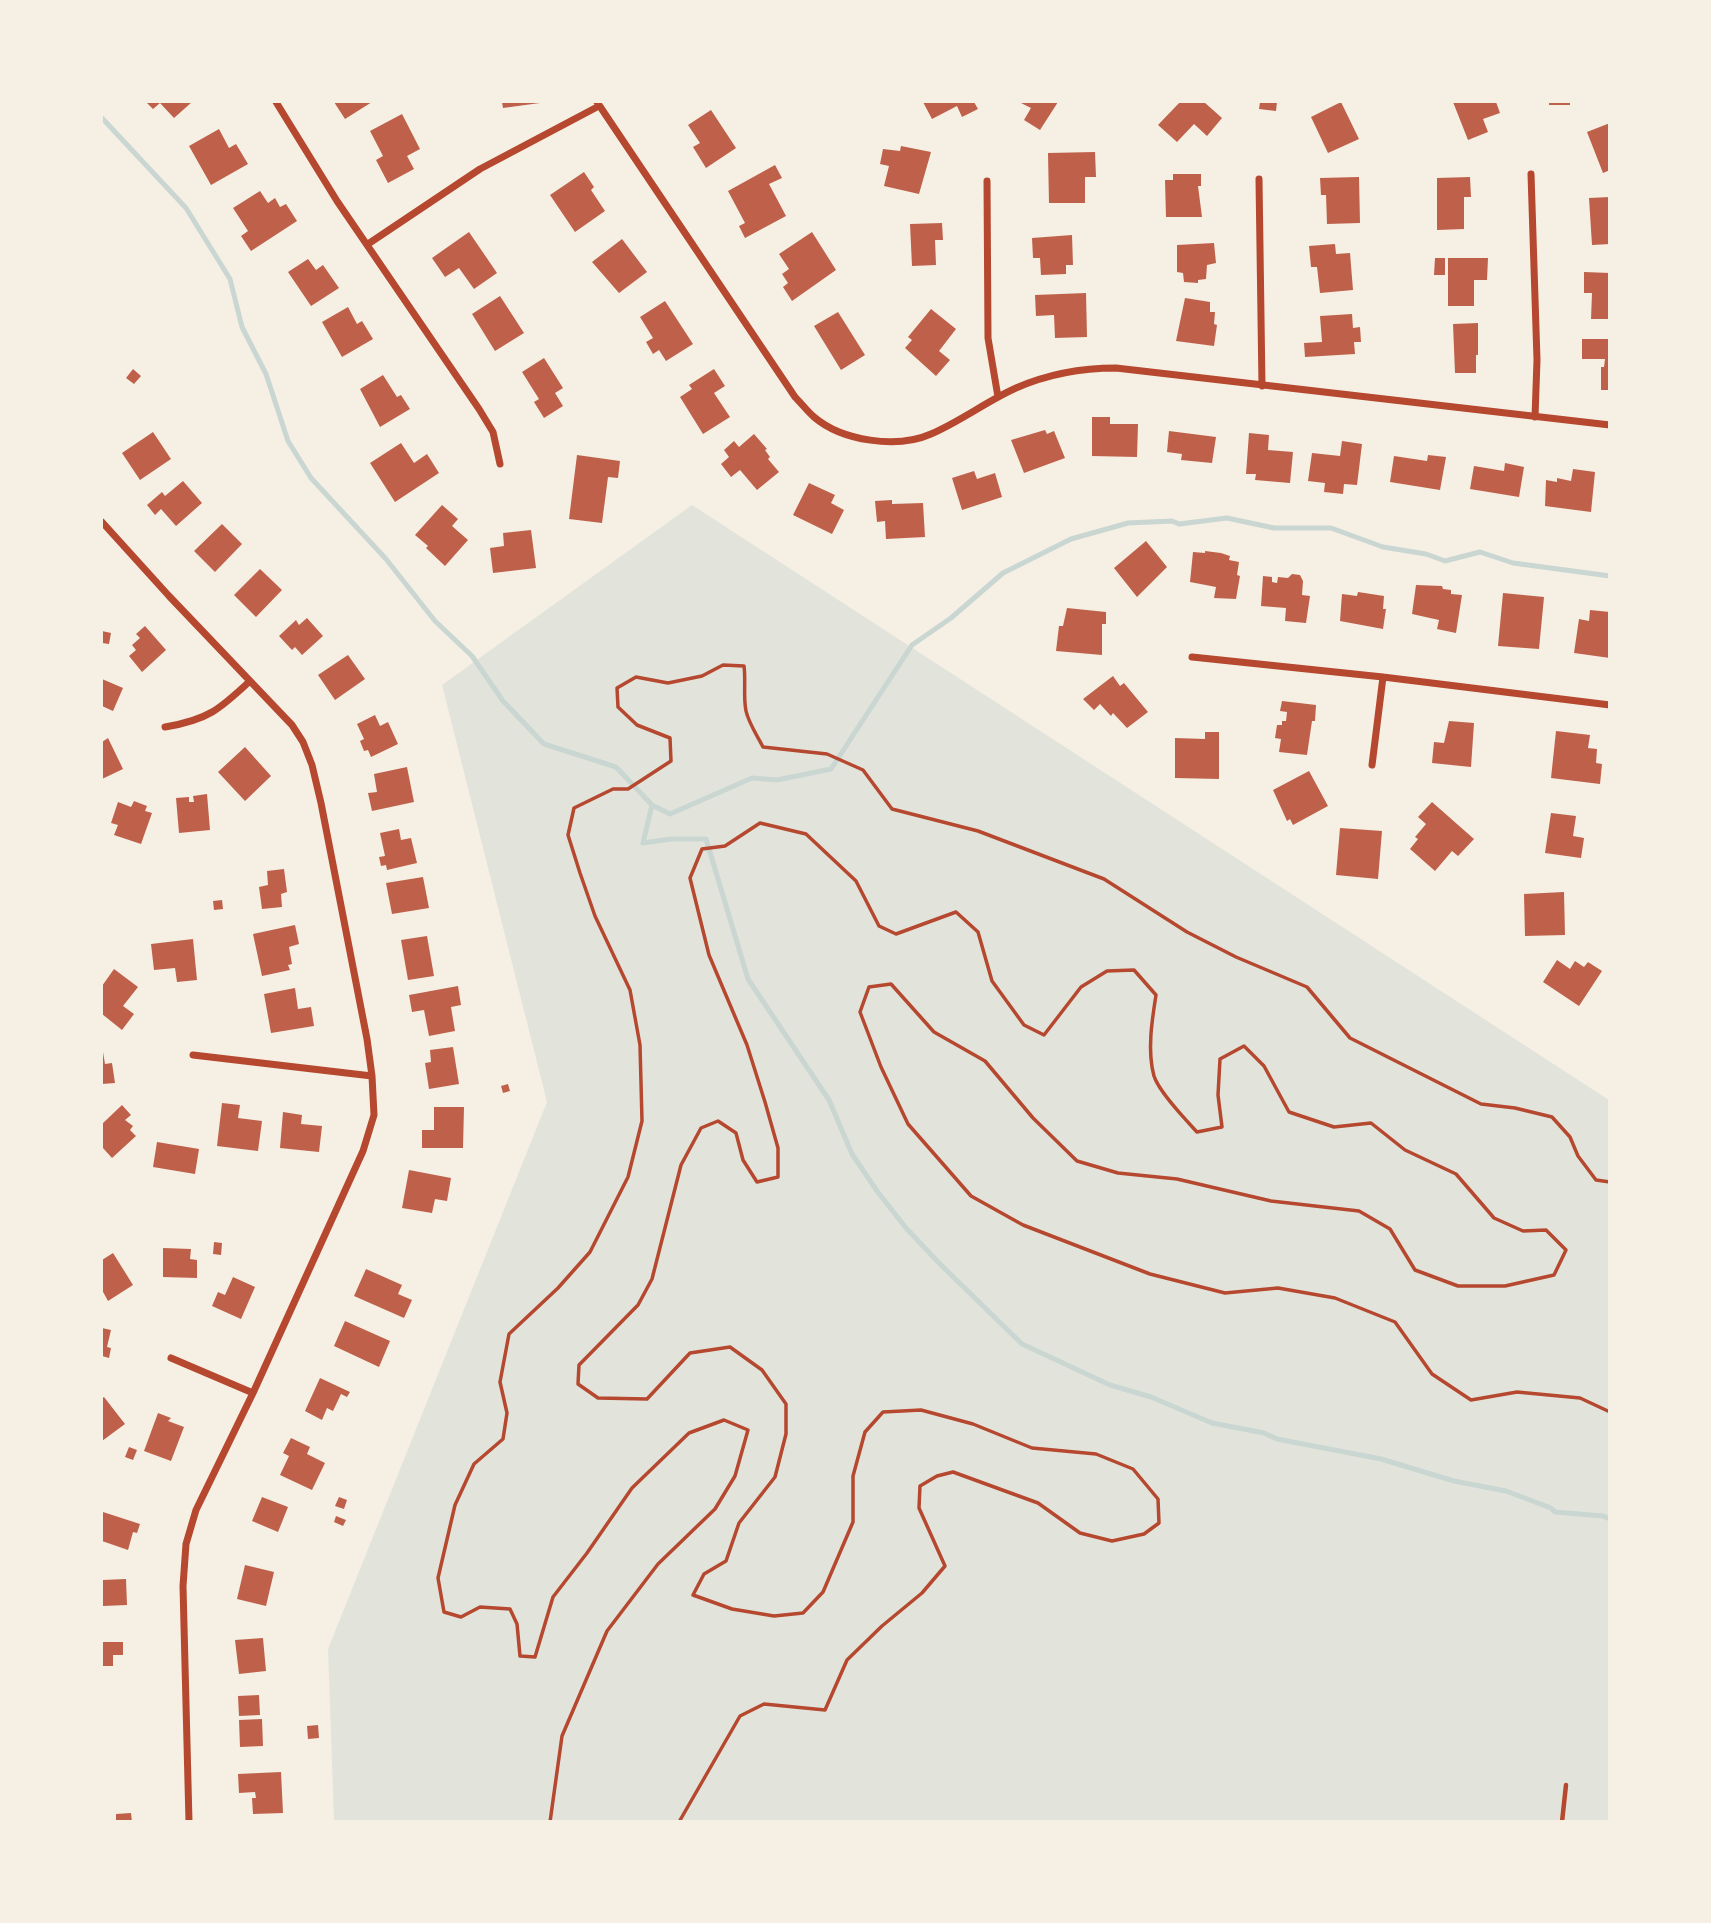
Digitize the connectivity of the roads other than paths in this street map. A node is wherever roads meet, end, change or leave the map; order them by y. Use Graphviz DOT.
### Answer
graph roads {
  1 [pos="276,102"];
  2 [pos="598,104"];
  3 [pos="1531,174"];
  4 [pos="1259,179"];
  5 [pos="987,181"];
  6 [pos="368,244"];
  7 [pos="1262,386"];
  8 [pos="998,397"];
  9 [pos="1535,417"];
  10 [pos="1609,425"];
  11 [pos="500,464"];
  12 [pos="102,522"];
  13 [pos="1192,657"];
  14 [pos="1382,677"];
  15 [pos="250,681"];
  16 [pos="1609,705"];
  17 [pos="165,727"];
  18 [pos="1372,765"];
  19 [pos="193,1055"];
  20 [pos="372,1076"];
  21 [pos="171,1358"];
  22 [pos="253,1392"];
  23 [pos="1566,1785"];
  24 [pos="189,1822"];
  25 [pos="1562,1822"];
  1 -- 6 [label="street"];
  2 -- 6 [label="street"];
  2 -- 8 [label="street"];
  3 -- 9 [label="street"];
  4 -- 7 [label="street"];
  5 -- 8 [label="street"];
  6 -- 11 [label="street"];
  7 -- 8 [label="street"];
  7 -- 9 [label="street"];
  9 -- 10 [label="street"];
  12 -- 15 [label="street"];
  13 -- 14 [label="street"];
  14 -- 16 [label="street"];
  14 -- 18 [label="street"];
  15 -- 17 [label="street"];
  15 -- 20 [label="street"];
  19 -- 20 [label="street"];
  20 -- 22 [label="street"];
  21 -- 22 [label="street"];
  22 -- 24 [label="street"];
  23 -- 25 [label="lane"];
}
